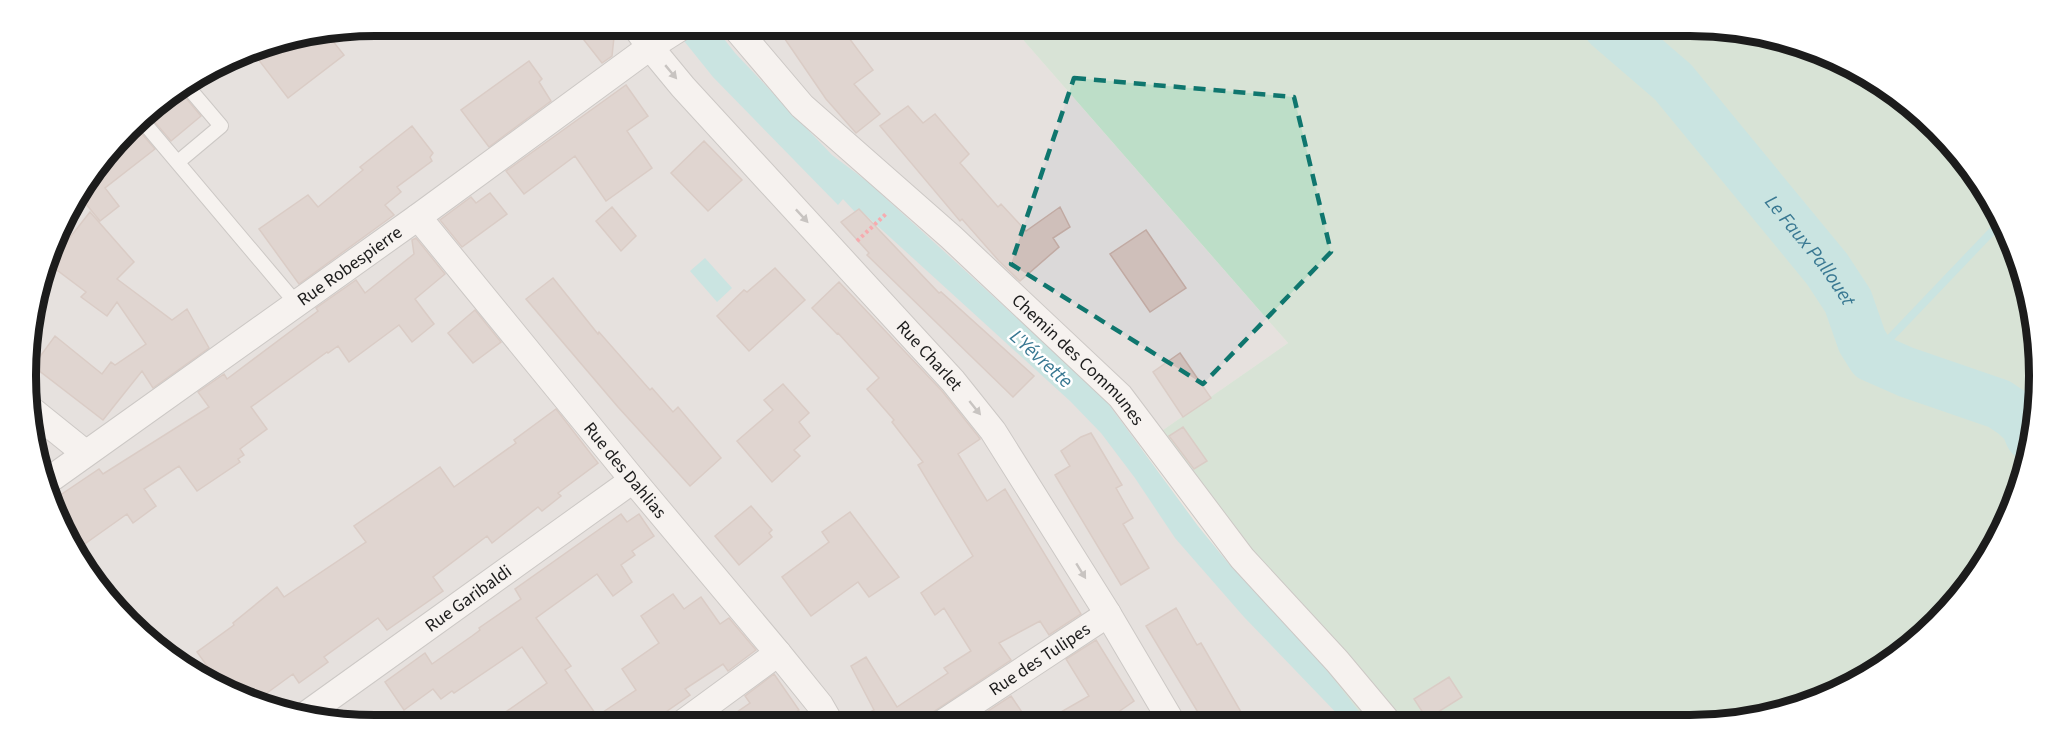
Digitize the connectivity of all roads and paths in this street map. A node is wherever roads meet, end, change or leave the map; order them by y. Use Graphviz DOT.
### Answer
graph roads {
  1 [pos="668,36"];
  2 [pos="742,36"];
  3 [pos="191,91"];
  4 [pos="146,125"];
  5 [pos="178,162"];
  6 [pos="887,213"];
  7 [pos="418,217"];
  8 [pos="870,229"];
  9 [pos="296,303"];
  10 [pos="39,416"];
  11 [pos="85,453"];
  12 [pos="52,478"];
  13 [pos="633,480"];
  14 [pos="1108,614"];
  15 [pos="778,653"];
  16 [pos="313,709"];
  17 [pos="694,715"];
  18 [pos="826,715"];
  19 [pos="955,715"];
  20 [pos="1168,715"];
  21 [pos="1382,715"];
  1 -- 7 [label="street, Rue Robespierre"];
  1 -- 14 [label="street, Rue Charlet, one-way"];
  2 -- 21 [label="street, Chemin des Communes"];
  3 -- 5 [label="lane"];
  4 -- 5 [label="lane"];
  5 -- 9 [label="lane"];
  6 -- 8 [label="path"];
  7 -- 9 [label="street, Rue Robespierre"];
  7 -- 13 [label="street, Rue des Dahlias"];
  9 -- 11 [label="street, Rue Robespierre"];
  10 -- 11 [label="street"];
  11 -- 12 [label="street, Rue Robespierre"];
  13 -- 15 [label="street, Rue des Dahlias"];
  13 -- 16 [label="street, Rue Garibaldi"];
  14 -- 19 [label="street, Rue des Tulipes"];
  14 -- 20 [label="street, Rue Charlet"];
  15 -- 17 [label="street"];
  15 -- 18 [label="street, Rue des Dahlias"];
}
